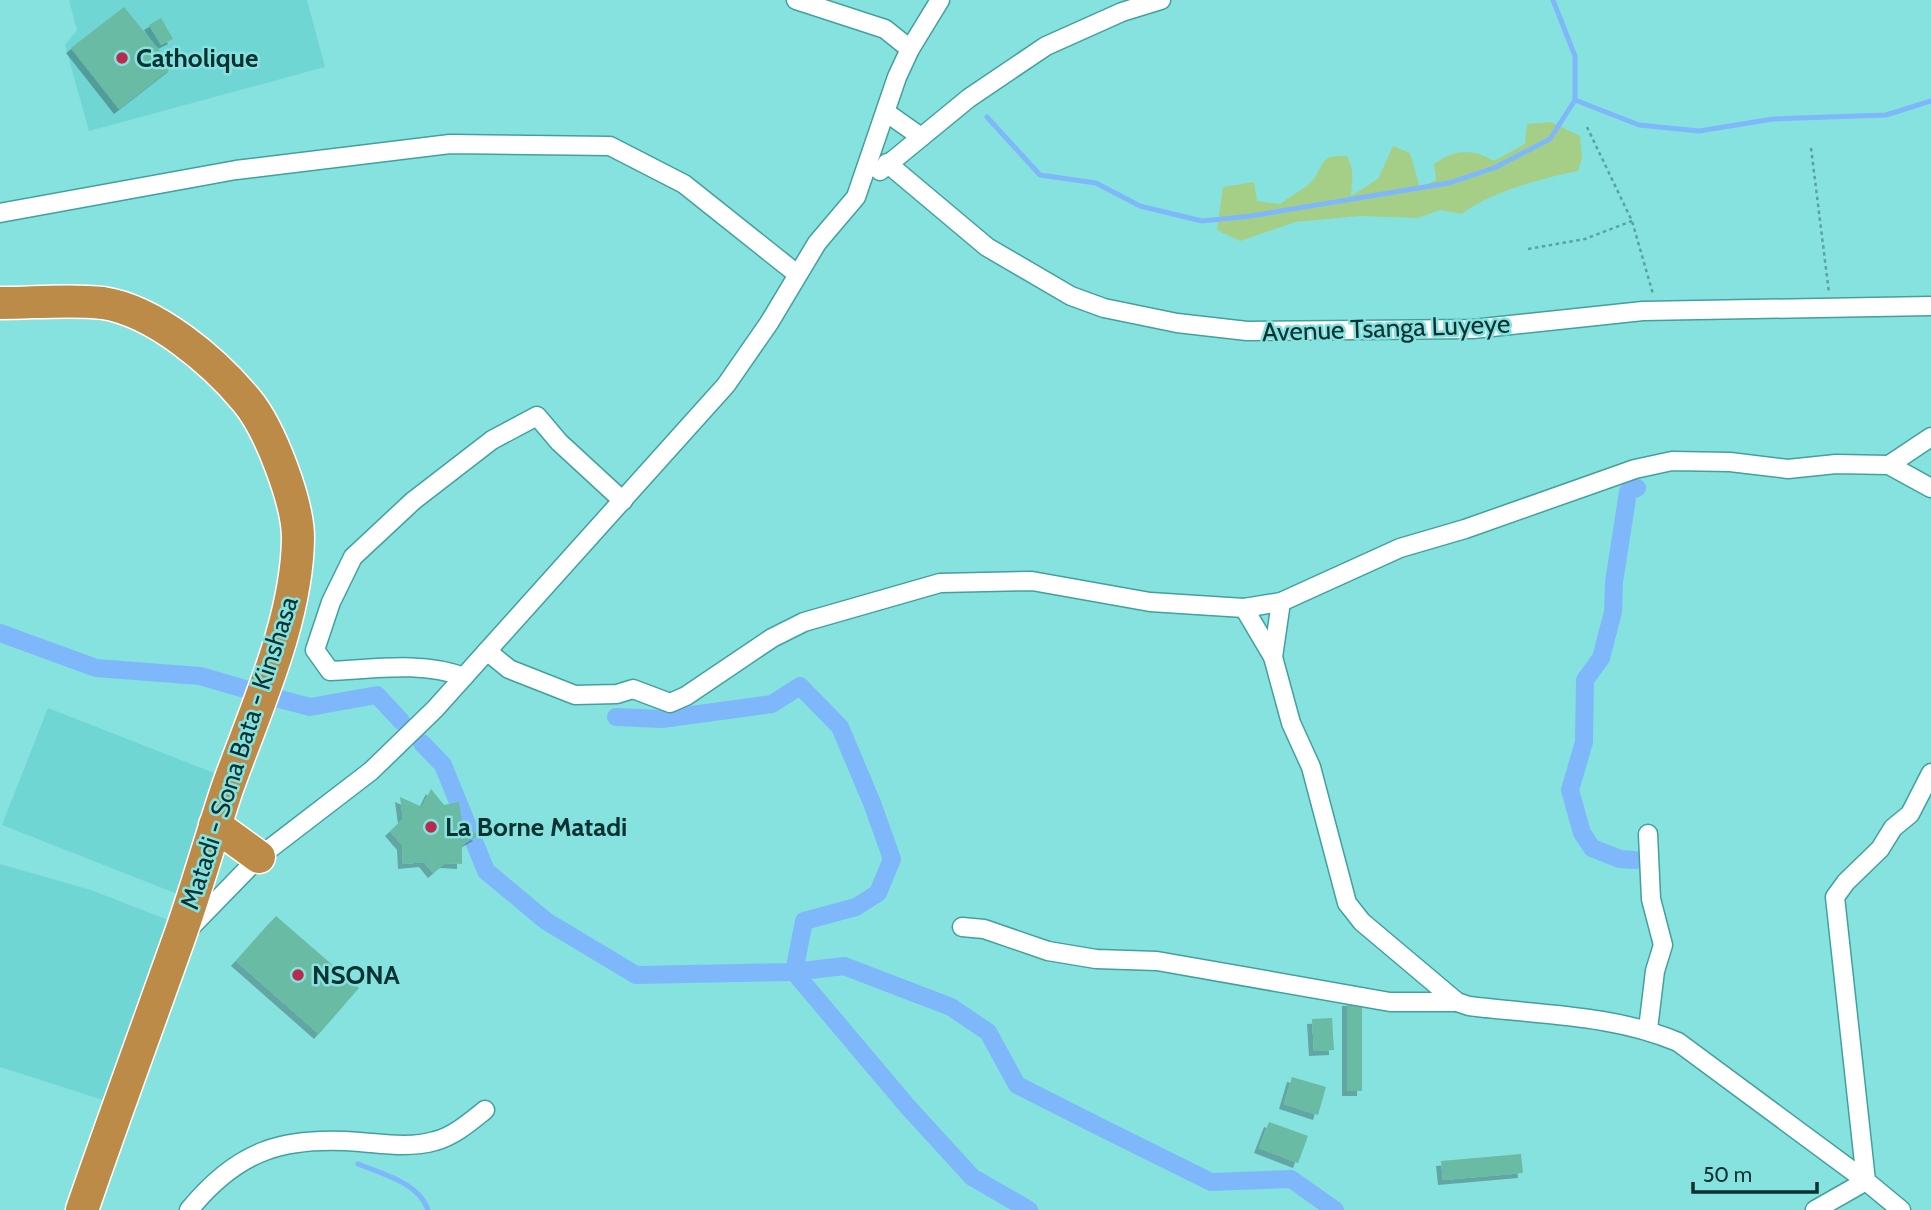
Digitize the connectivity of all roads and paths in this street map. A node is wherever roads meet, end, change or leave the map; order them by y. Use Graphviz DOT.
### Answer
graph roads {
  1 [pos="796,0"];
  2 [pos="940,0"];
  3 [pos="1161,0"];
  4 [pos="910,49"];
  5 [pos="887,113"];
  6 [pos="1587,127"];
  7 [pos="921,136"];
  8 [pos="1811,148"];
  9 [pos="887,163"];
  10 [pos="856,197"];
  11 [pos="0,213"];
  12 [pos="1632,221"];
  13 [pos="1528,249"];
  14 [pos="797,274"];
  15 [pos="0,303"];
  16 [pos="1830,306"];
  17 [pos="1931,306"];
  18 [pos="1657,310"];
  19 [pos="1931,437"];
  20 [pos="1888,466"];
  21 [pos="1931,488"];
  22 [pos="622,501"];
  23 [pos="1281,602"];
  24 [pos="1244,608"];
  25 [pos="487,651"];
  26 [pos="1273,657"];
  27 [pos="464,677"];
  28 [pos="1931,773"];
  29 [pos="215,825"];
  30 [pos="1648,834"];
  31 [pos="259,857"];
  32 [pos="962,927"];
  33 [pos="179,940"];
  34 [pos="1457,1002"];
  35 [pos="1648,1030"];
  36 [pos="485,1110"];
  37 [pos="1866,1181"];
  38 [pos="82,1210"];
  39 [pos="189,1210"];
  40 [pos="1815,1210"];
  41 [pos="1901,1210"];
  1 -- 4 [label="street"];
  2 -- 4 [label="street"];
  3 -- 7 [label="street"];
  4 -- 5 [label="street"];
  5 -- 7 [label="street"];
  5 -- 10 [label="street"];
  6 -- 12 [label="path"];
  7 -- 9 [label="street"];
  8 -- 16 [label="path"];
  9 -- 10 [label="street"];
  9 -- 18 [label="street, Avenue Tsanga Luyeye"];
  10 -- 14 [label="street"];
  11 -- 14 [label="street"];
  12 -- 13 [label="path"];
  12 -- 18 [label="path"];
  14 -- 22 [label="street"];
  15 -- 29 [label="highway, Matadi - Sona Bata - Kinshasa"];
  16 -- 17 [label="street, Avenue Tsanga Luyeye"];
  16 -- 18 [label="street, Avenue Tsanga Luyeye"];
  19 -- 20 [label="street"];
  20 -- 21 [label="street"];
  20 -- 23 [label="street"];
  22 -- 25 [label="street"];
  22 -- 27 [label="street"];
  23 -- 24 [label="street"];
  23 -- 26 [label="street"];
  24 -- 25 [label="street"];
  24 -- 26 [label="street"];
  25 -- 27 [label="street"];
  26 -- 34 [label="street"];
  27 -- 31 [label="street"];
  28 -- 37 [label="street"];
  29 -- 31 [label="highway"];
  29 -- 33 [label="highway, Matadi - Sona Bata - Kinshasa"];
  30 -- 35 [label="street"];
  31 -- 33 [label="street"];
  32 -- 34 [label="street"];
  33 -- 38 [label="highway, Matadi - Sona Bata - Kinshasa"];
  34 -- 35 [label="street"];
  35 -- 37 [label="street"];
  36 -- 39 [label="street"];
  37 -- 40 [label="street"];
  37 -- 41 [label="street"];
}
